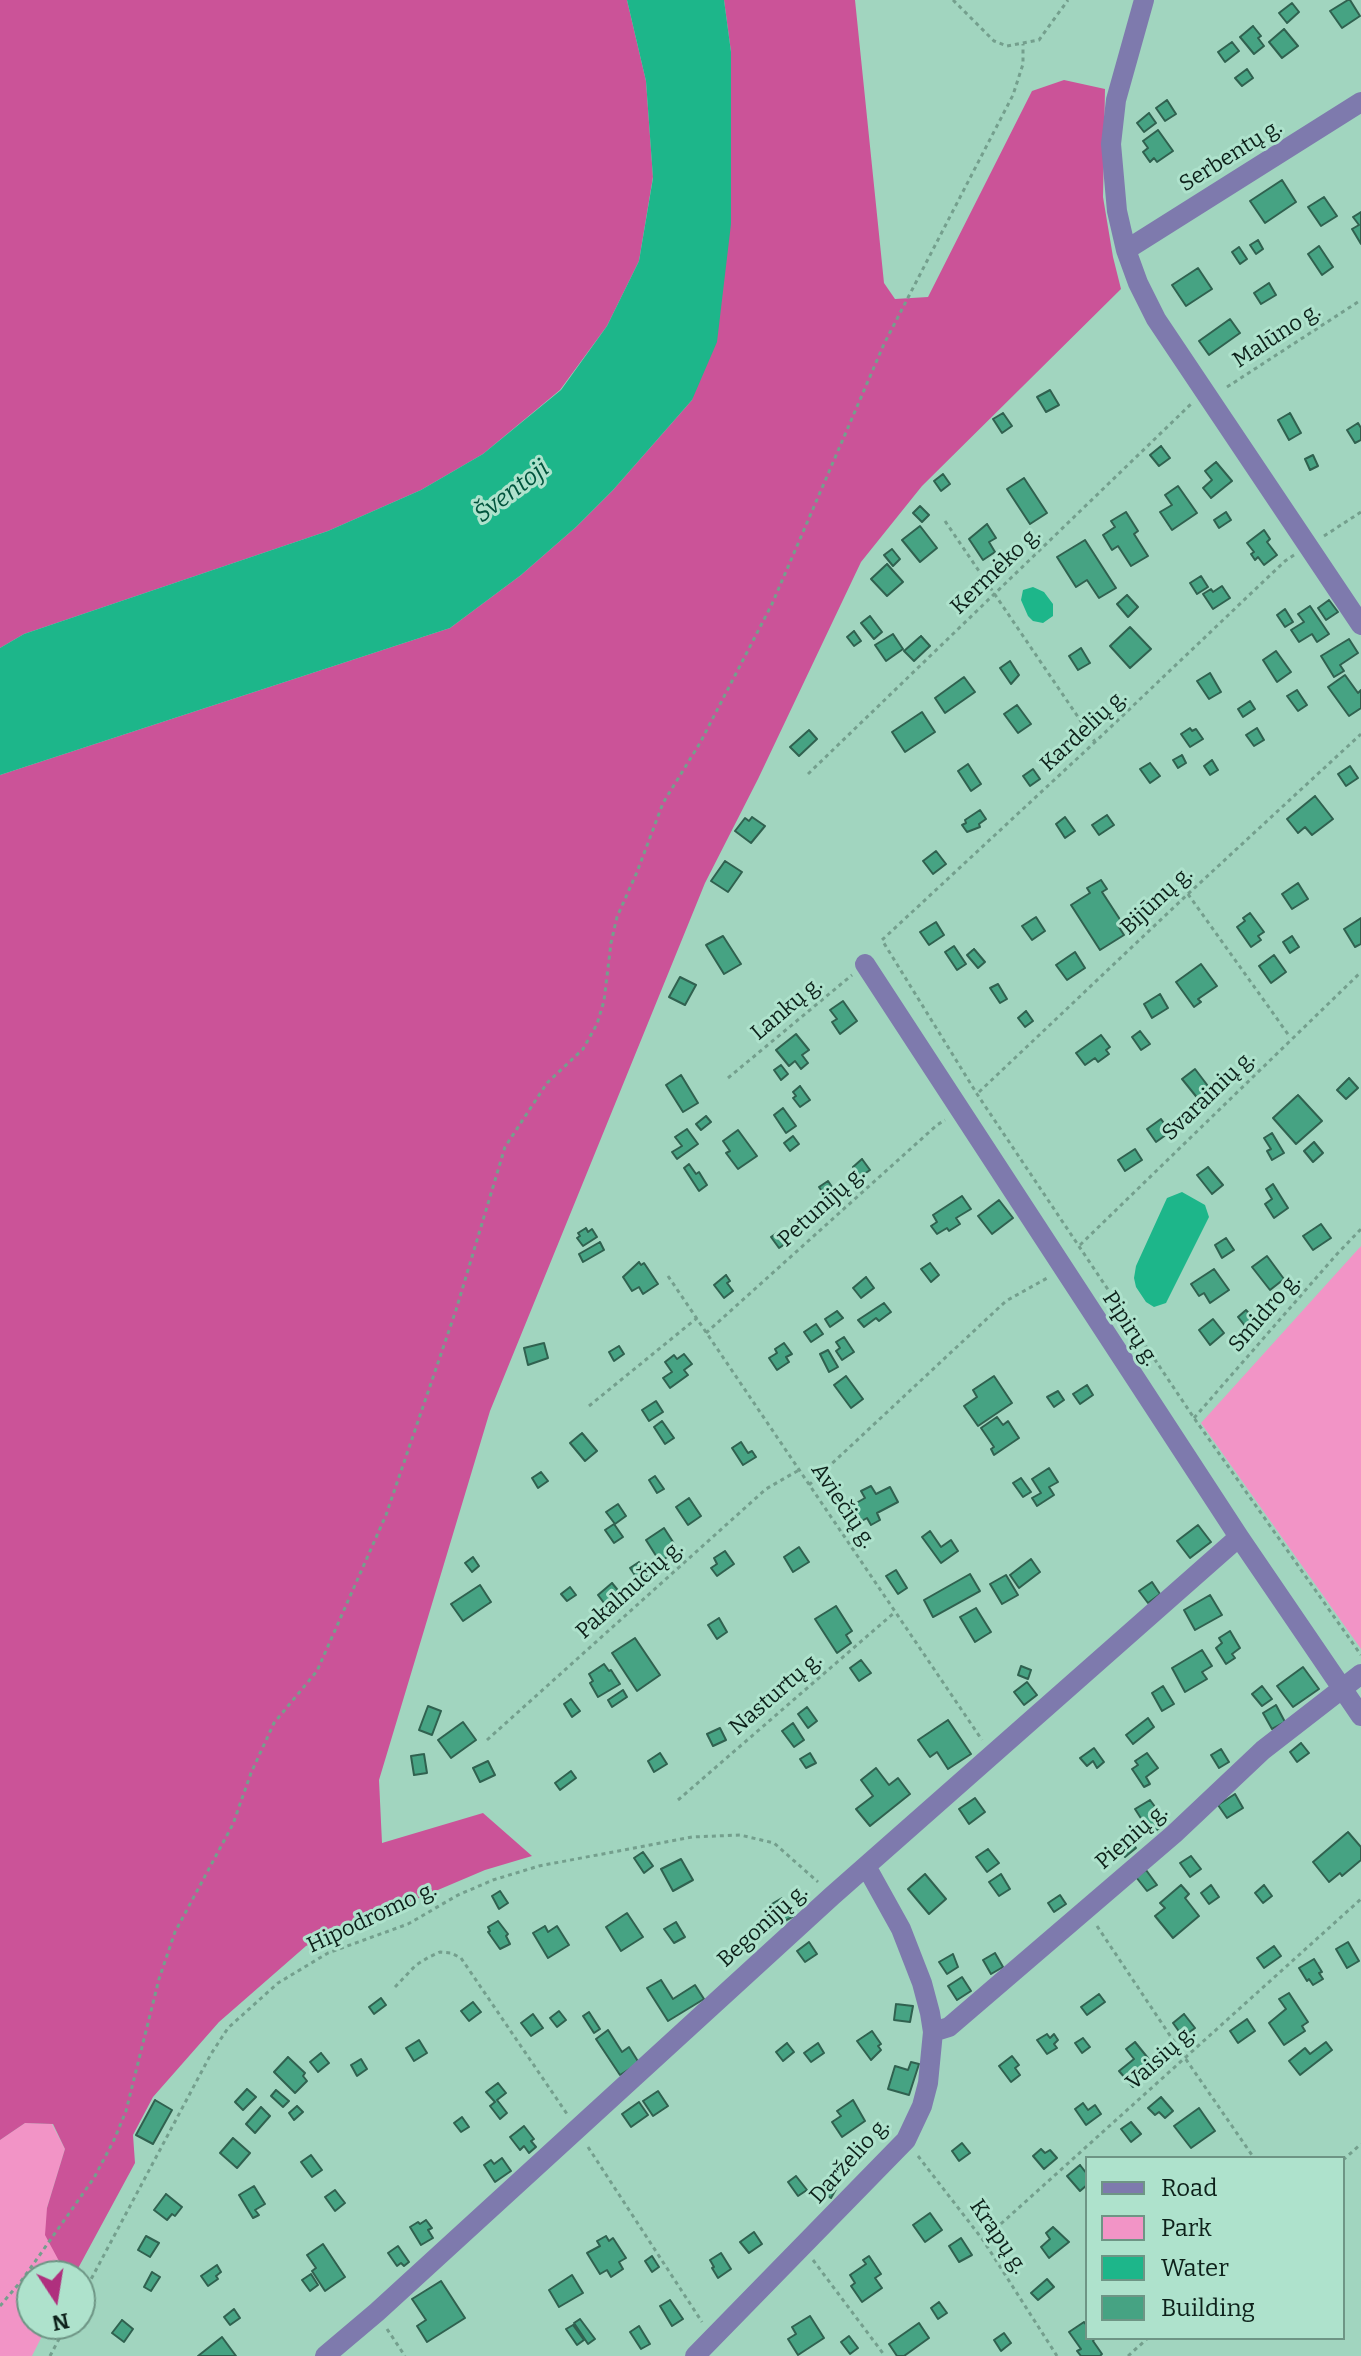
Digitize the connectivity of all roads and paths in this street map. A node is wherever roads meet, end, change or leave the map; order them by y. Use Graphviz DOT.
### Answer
graph roads {
  1 [pos="953,0"];
  2 [pos="1068,0"];
  3 [pos="1144,0"];
  4 [pos="1023,44"];
  5 [pos="1361,102"];
  6 [pos="1126,250"];
  7 [pos="1361,300"];
  8 [pos="1208,394"];
  9 [pos="1361,512"];
  10 [pos="945,521"];
  11 [pos="1309,546"];
  12 [pos="995,595"];
  13 [pos="1361,625"];
  14 [pos="1361,734"];
  15 [pos="1095,742"];
  16 [pos="808,774"];
  17 [pos="1188,894"];
  18 [pos="865,964"];
  19 [pos="1361,972"];
  20 [pos="1291,1038"];
  21 [pos="728,1078"];
  22 [pos="977,1094"];
  23 [pos="962,1110"];
  24 [pos="1361,1229"];
  25 [pos="1080,1245"];
  26 [pos="1063,1270"];
  27 [pos="668,1276"];
  28 [pos="697,1318"];
  29 [pos="706,1333"];
  30 [pos="589,1406"];
  31 [pos="1194,1418"];
  32 [pos="799,1470"];
  33 [pos="809,1485"];
  34 [pos="1239,1537"];
  35 [pos="895,1612"];
  36 [pos="1361,1655"];
  37 [pos="1361,1674"];
  38 [pos="1344,1689"];
  39 [pos="1361,1716"];
  40 [pos="487,1740"];
  41 [pos="991,1754"];
  42 [pos="678,1800"];
  43 [pos="866,1866"];
  44 [pos="832,1896"];
  45 [pos="1361,1899"];
  46 [pos="1086,1909"];
  47 [pos="933,2032"];
  48 [pos="1185,2058"];
  49 [pos="906,2140"];
  50 [pos="1361,2144"];
  51 [pos="1253,2156"];
  52 [pos="1345,2158"];
  53 [pos="983,2240"];
  54 [pos="804,2247"];
  55 [pos="96,2270"];
  56 [pos="0,2306"];
  57 [pos="377,2312"];
  58 [pos="1146,2340"];
  59 [pos="325,2356"];
  60 [pos="405,2356"];
  61 [pos="695,2356"];
  62 [pos="885,2356"];
  63 [pos="1057,2356"];
  64 [pos="1128,2356"];
  1 -- 4 [label="path"];
  2 -- 4 [label="path"];
  3 -- 6 [label="street"];
  4 -- 56 [label="path"];
  5 -- 6 [label="street, Serbentų g."];
  6 -- 8 [label="street"];
  7 -- 8 [label="path, Malūno g."];
  8 -- 11 [label="street"];
  8 -- 12 [label="path, Kermėko g."];
  9 -- 11 [label="path, Kardelių g."];
  10 -- 12 [label="path"];
  11 -- 13 [label="street"];
  11 -- 15 [label="path, Kardelių g."];
  12 -- 15 [label="path"];
  12 -- 16 [label="path, Kermėko g."];
  14 -- 17 [label="path, Bijūnų g."];
  15 -- 22 [label="path, Kardelių g."];
  17 -- 20 [label="path"];
  17 -- 22 [label="path, Bijūnų g."];
  18 -- 21 [label="path, Lankų g."];
  18 -- 23 [label="street, Pipirų g."];
  19 -- 20 [label="path, Svarainių g."];
  20 -- 25 [label="path, Svarainių g."];
  22 -- 25 [label="path"];
  23 -- 26 [label="street, Pipirų g."];
  23 -- 29 [label="path, Petunijų g."];
  24 -- 31 [label="path, Smidro g."];
  25 -- 31 [label="path"];
  26 -- 33 [label="path"];
  26 -- 34 [label="street, Pipirų g."];
  27 -- 28 [label="path, Aviečių g."];
  28 -- 29 [label="path, Aviečių g."];
  28 -- 30 [label="path"];
  29 -- 32 [label="path, Aviečių g."];
  31 -- 36 [label="path"];
  32 -- 33 [label="path, Aviečių g."];
  32 -- 40 [label="path, Pakalnučių g."];
  33 -- 35 [label="path, Aviečių g."];
  34 -- 38 [label="street, Pipirų g."];
  34 -- 41 [label="street, Begonijų g."];
  35 -- 41 [label="path, Aviečių g."];
  35 -- 42 [label="path, Nasturtų g."];
  37 -- 38 [label="street, Pienių g."];
  38 -- 39 [label="street, Pipirų g."];
  38 -- 46 [label="street, Pienių g."];
  41 -- 43 [label="street, Begonijų g."];
  43 -- 44 [label="street, Begonijų g."];
  43 -- 47 [label="street, Darželio g."];
  44 -- 55 [label="path, Hipodromo g."];
  44 -- 57 [label="street, Begonijų g."];
  45 -- 48 [label="path, Vaisių g."];
  46 -- 47 [label="street, Pienių g."];
  46 -- 48 [label="path"];
  47 -- 49 [label="street, Darželio g."];
  48 -- 51 [label="path"];
  48 -- 53 [label="path, Vaisių g."];
  49 -- 53 [label="path, Krapų g."];
  49 -- 54 [label="street, Darželio g."];
  50 -- 52 [label="path"];
  53 -- 63 [label="path, Krapų g."];
  54 -- 61 [label="street, Darželio g."];
  54 -- 62 [label="path"];
  57 -- 59 [label="street, Begonijų g."];
  57 -- 60 [label="path"];
  58 -- 64 [label="path"];
}
